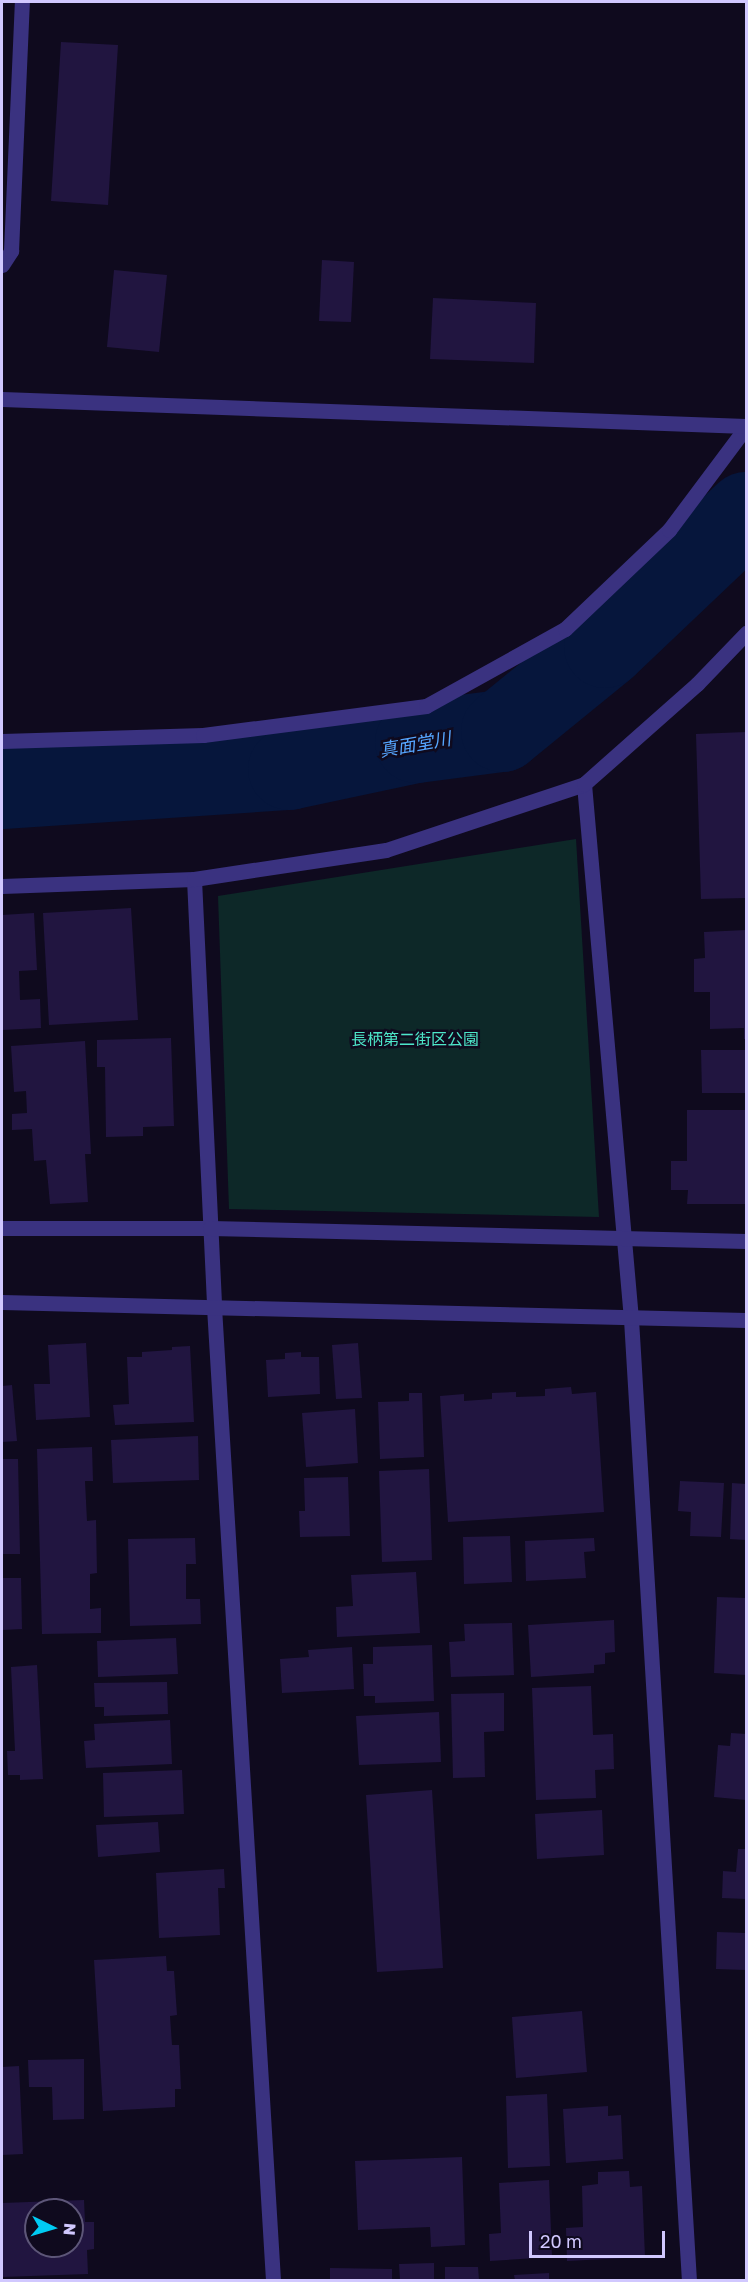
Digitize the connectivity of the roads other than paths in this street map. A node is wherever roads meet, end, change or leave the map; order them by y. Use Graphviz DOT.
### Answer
graph roads {
  1 [pos="22,2"];
  2 [pos="2,265"];
  3 [pos="2,399"];
  4 [pos="747,426"];
  5 [pos="747,633"];
  6 [pos="2,741"];
  7 [pos="584,784"];
  8 [pos="195,879"];
  9 [pos="2,886"];
  10 [pos="2,1228"];
  11 [pos="210,1228"];
  12 [pos="624,1237"];
  13 [pos="747,1241"];
  14 [pos="2,1302"];
  15 [pos="214,1307"];
  16 [pos="631,1319"];
  17 [pos="747,1320"];
  18 [pos="273,2280"];
  19 [pos="689,2280"];
  1 -- 2 [label="street"];
  3 -- 4 [label="street"];
  4 -- 6 [label="street"];
  5 -- 7 [label="street"];
  7 -- 8 [label="street"];
  7 -- 12 [label="street"];
  8 -- 9 [label="street"];
  8 -- 11 [label="street"];
  10 -- 11 [label="street"];
  11 -- 12 [label="street"];
  11 -- 15 [label="street"];
  12 -- 13 [label="street"];
  12 -- 16 [label="street"];
  14 -- 15 [label="street"];
  15 -- 16 [label="street"];
  15 -- 18 [label="street"];
  16 -- 17 [label="street"];
  16 -- 19 [label="street"];
}
